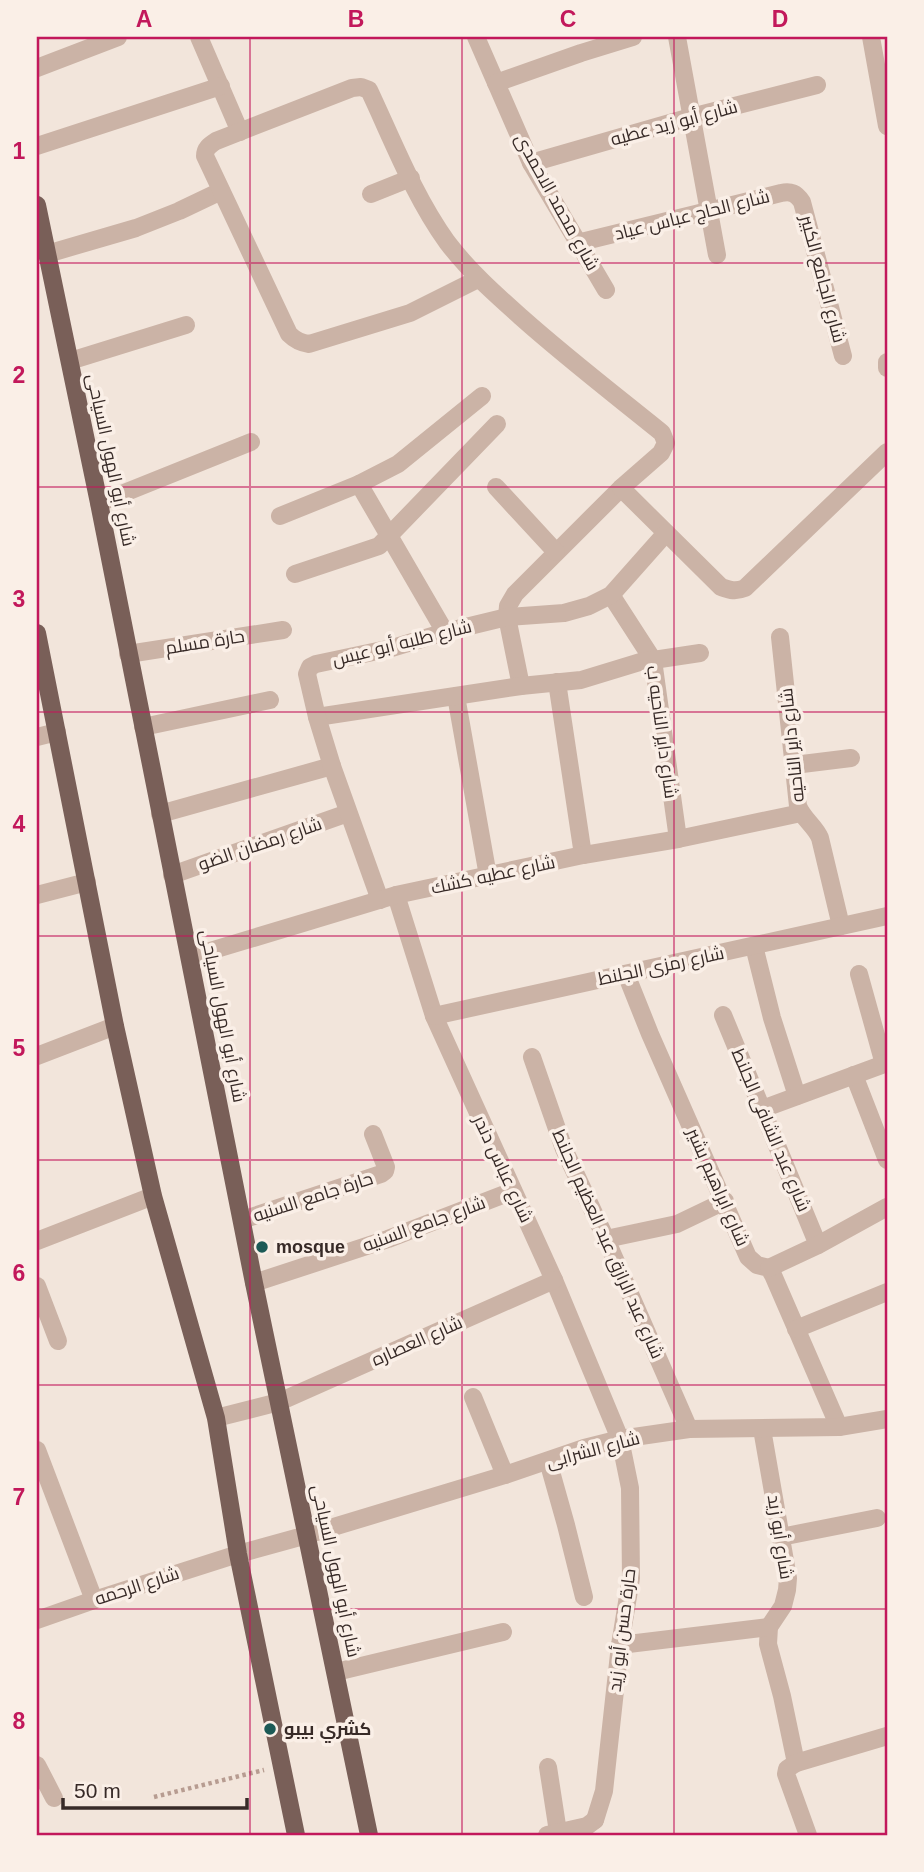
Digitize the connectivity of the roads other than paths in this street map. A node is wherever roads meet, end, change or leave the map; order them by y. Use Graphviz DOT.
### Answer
graph roads {
  1 [pos="118,37"];
  2 [pos="199,37"];
  3 [pos="477,37"];
  4 [pos="634,37"];
  5 [pos="677,37"];
  6 [pos="871,37"];
  7 [pos="37,68"];
  8 [pos="496,82"];
  9 [pos="817,85"];
  10 [pos="220,86"];
  11 [pos="691,117"];
  12 [pos="887,126"];
  13 [pos="240,132"];
  14 [pos="37,146"];
  15 [pos="531,163"];
  16 [pos="411,178"];
  17 [pos="221,191"];
  18 [pos="371,194"];
  19 [pos="802,202"];
  20 [pos="37,205"];
  21 [pos="708,210"];
  22 [pos="577,243"];
  23 [pos="716,255"];
  24 [pos="45,267"];
  25 [pos="478,279"];
  26 [pos="606,290"];
  27 [pos="186,325"];
  28 [pos="843,356"];
  29 [pos="69,361"];
  30 [pos="887,362"];
  31 [pos="887,368"];
  32 [pos="482,396"];
  33 [pos="497,424"];
  34 [pos="251,442"];
  35 [pos="887,452"];
  36 [pos="359,484"];
  37 [pos="496,487"];
  38 [pos="621,488"];
  39 [pos="99,503"];
  40 [pos="280,516"];
  41 [pos="666,533"];
  42 [pos="390,536"];
  43 [pos="556,552"];
  44 [pos="295,574"];
  45 [pos="611,595"];
  46 [pos="507,617"];
  47 [pos="283,630"];
  48 [pos="445,632"];
  49 [pos="37,633"];
  50 [pos="780,637"];
  51 [pos="700,653"];
  52 [pos="128,654"];
  53 [pos="653,660"];
  54 [pos="557,682"];
  55 [pos="521,686"];
  56 [pos="456,696"];
  57 [pos="270,700"];
  58 [pos="317,717"];
  59 [pos="142,727"];
  60 [pos="57,732"];
  61 [pos="37,737"];
  62 [pos="851,758"];
  63 [pos="794,765"];
  64 [pos="332,766"];
  65 [pos="348,813"];
  66 [pos="801,813"];
  67 [pos="160,814"];
  68 [pos="678,839"];
  69 [pos="583,855"];
  70 [pos="172,875"];
  71 [pos="488,876"];
  72 [pos="87,883"];
  73 [pos="37,895"];
  74 [pos="388,898"];
  75 [pos="887,916"];
  76 [pos="842,926"];
  77 [pos="754,946"];
  78 [pos="190,957"];
  79 [pos="626,974"];
  80 [pos="859,974"];
  81 [pos="723,1015"];
  82 [pos="434,1016"];
  83 [pos="115,1026"];
  84 [pos="37,1056"];
  85 [pos="532,1057"];
  86 [pos="885,1064"];
  87 [pos="854,1075"];
  88 [pos="797,1096"];
  89 [pos="762,1109"];
  90 [pos="373,1134"];
  91 [pos="887,1160"];
  92 [pos="513,1191"];
  93 [pos="153,1196"];
  94 [pos="725,1201"];
  95 [pos="887,1207"];
  96 [pos="242,1220"];
  97 [pos="606,1239"];
  98 [pos="37,1241"];
  99 [pos="818,1245"];
  100 [pos="769,1268"];
  101 [pos="554,1280"];
  102 [pos="254,1283"];
  103 [pos="37,1286"];
  104 [pos="887,1293"];
  105 [pos="796,1329"];
  106 [pos="58,1341"];
  107 [pos="473,1397"];
  108 [pos="279,1402"];
  109 [pos="216,1418"];
  110 [pos="887,1419"];
  111 [pos="839,1427"];
  112 [pos="689,1429"];
  113 [pos="762,1429"];
  114 [pos="620,1439"];
  115 [pos="37,1450"];
  116 [pos="548,1461"];
  117 [pos="505,1475"];
  118 [pos="877,1518"];
  119 [pos="307,1535"];
  120 [pos="781,1537"];
  121 [pos="238,1554"];
  122 [pos="584,1597"];
  123 [pos="94,1600"];
  124 [pos="37,1620"];
  125 [pos="769,1627"];
  126 [pos="503,1632"];
  127 [pos="620,1645"];
  128 [pos="336,1672"];
  129 [pos="887,1736"];
  130 [pos="37,1765"];
  131 [pos="548,1767"];
  132 [pos="792,1771"];
  133 [pos="54,1798"];
  134 [pos="598,1828"];
  135 [pos="553,1834"];
  136 [pos="296,1835"];
  137 [pos="369,1835"];
  138 [pos="808,1835"];
  1 -- 7 [label="street"];
  2 -- 10 [label="street"];
  3 -- 8 [label="street, شارع محمد الاحمدى"];
  4 -- 8 [label="street"];
  5 -- 11 [label="street"];
  6 -- 12 [label="street"];
  8 -- 15 [label="street, شارع محمد الاحمدى"];
  9 -- 11 [label="street, شارع أبو زيد عطيه"];
  10 -- 13 [label="street"];
  10 -- 14 [label="street"];
  11 -- 15 [label="street, شارع أبو زيد عطيه"];
  11 -- 21 [label="street"];
  13 -- 16 [label="street"];
  13 -- 17 [label="street"];
  15 -- 22 [label="street, شارع محمد الاحمدى"];
  16 -- 18 [label="street"];
  16 -- 25 [label="street"];
  17 -- 24 [label="street"];
  17 -- 25 [label="street"];
  19 -- 21 [label="street, شارع الحاج عباس عياد"];
  19 -- 28 [label="street, شارع الجامع الكبير"];
  20 -- 24 [label="main road, شارع أبو الهول السياحى"];
  21 -- 22 [label="street, شارع الحاج عباس عياد"];
  21 -- 23 [label="street"];
  22 -- 26 [label="street, شارع محمد الاحمدى"];
  24 -- 29 [label="main road, شارع أبو الهول السياحى"];
  25 -- 38 [label="street"];
  27 -- 29 [label="street"];
  29 -- 39 [label="main road, شارع أبو الهول السياحى"];
  30 -- 31 [label="street"];
  32 -- 36 [label="street"];
  33 -- 42 [label="street"];
  34 -- 39 [label="street"];
  35 -- 41 [label="street"];
  36 -- 40 [label="street"];
  36 -- 42 [label="street"];
  37 -- 43 [label="street"];
  38 -- 41 [label="street"];
  38 -- 43 [label="street"];
  39 -- 52 [label="main road, شارع أبو الهول السياحى"];
  41 -- 45 [label="street, شارع طلبه أبو عيس"];
  42 -- 44 [label="street"];
  42 -- 48 [label="street"];
  43 -- 46 [label="street"];
  45 -- 46 [label="street, شارع طلبه أبو عيس"];
  45 -- 53 [label="street, شارع داير الناحيه ب"];
  46 -- 48 [label="street, شارع طلبه أبو عيس"];
  46 -- 55 [label="street"];
  47 -- 52 [label="street, حارة مسلم"];
  48 -- 58 [label="street, شارع طلبه أبو عيس"];
  49 -- 60 [label="main road"];
  50 -- 63 [label="street, شارع داير الناحيه"];
  51 -- 53 [label="street"];
  52 -- 59 [label="main road, شارع أبو الهول السياحى"];
  53 -- 54 [label="street"];
  53 -- 68 [label="street, شارع داير الناحيه ب"];
  54 -- 55 [label="street"];
  54 -- 69 [label="street"];
  55 -- 56 [label="street"];
  56 -- 58 [label="street"];
  56 -- 71 [label="street"];
  57 -- 59 [label="street"];
  58 -- 64 [label="street, شارع طلبه أبو عيس"];
  59 -- 67 [label="main road, شارع أبو الهول السياحى"];
  60 -- 61 [label="street"];
  60 -- 72 [label="main road"];
  62 -- 63 [label="street"];
  63 -- 66 [label="street, شارع داير الناحيه"];
  64 -- 65 [label="street, شارع طلبه أبو عيس"];
  64 -- 67 [label="street"];
  65 -- 70 [label="street, شارع رمضان الضو"];
  65 -- 74 [label="street, شارع طلبه أبو عيس"];
  66 -- 68 [label="street, شارع عطيه كشك"];
  66 -- 76 [label="street, شارع داير الناحيه"];
  67 -- 70 [label="main road, شارع أبو الهول السياحى"];
  68 -- 69 [label="street, شارع عطيه كشك"];
  69 -- 71 [label="street, شارع عطيه كشك"];
  70 -- 78 [label="main road, شارع أبو الهول السياحى"];
  71 -- 74 [label="street, شارع عطيه كشك"];
  72 -- 73 [label="street"];
  72 -- 83 [label="main road"];
  74 -- 78 [label="street, شارع عطيه كشك"];
  74 -- 82 [label="street, شارع عباس دندر"];
  75 -- 76 [label="street, شارع رمزى الجلنط"];
  76 -- 77 [label="street, شارع رمزى الجلنط"];
  77 -- 79 [label="street, شارع رمزى الجلنط"];
  77 -- 88 [label="street"];
  78 -- 96 [label="main road, شارع أبو الهول السياحى"];
  79 -- 82 [label="street, شارع رمزى الجلنط"];
  79 -- 94 [label="street, شارع ابراهيم بشير"];
  80 -- 86 [label="street"];
  81 -- 89 [label="street, شارع عبد الشافى الجلنط"];
  82 -- 92 [label="street, شارع عباس دندر"];
  83 -- 84 [label="street"];
  83 -- 93 [label="main road"];
  85 -- 97 [label="street, شارع عبد الرازق عبد العظيم الجلنط"];
  86 -- 87 [label="street"];
  87 -- 88 [label="street"];
  87 -- 91 [label="street"];
  88 -- 89 [label="street"];
  89 -- 99 [label="street, شارع عبد الشافى الجلنط"];
  90 -- 96 [label="street, حارة جامع السنيه"];
  92 -- 101 [label="street, شارع عباس دندر"];
  92 -- 102 [label="street, شارع جامع السنيه"];
  93 -- 98 [label="street"];
  93 -- 109 [label="main road"];
  94 -- 97 [label="street"];
  94 -- 100 [label="street, شارع ابراهيم بشير"];
  95 -- 99 [label="street"];
  96 -- 102 [label="main road, شارع أبو الهول السياحى"];
  97 -- 112 [label="street, شارع عبد الرازق عبد العظيم الجلنط"];
  99 -- 100 [label="street"];
  100 -- 105 [label="street, شارع ابراهيم بشير"];
  101 -- 108 [label="street, شارع العصاره"];
  101 -- 114 [label="street, شارع عباس دندر"];
  102 -- 108 [label="main road, شارع أبو الهول السياحى"];
  103 -- 106 [label="street"];
  104 -- 105 [label="street"];
  105 -- 111 [label="street, شارع ابراهيم بشير"];
  107 -- 117 [label="street"];
  108 -- 109 [label="street, شارع العصاره"];
  108 -- 119 [label="main road, شارع أبو الهول السياحى"];
  109 -- 121 [label="main road"];
  110 -- 111 [label="street, شارع الشرابى"];
  111 -- 113 [label="street, شارع الشرابى"];
  112 -- 113 [label="street, شارع الشرابى"];
  112 -- 114 [label="street, شارع الشرابى"];
  113 -- 120 [label="street, شارع أبو زيد"];
  114 -- 116 [label="street, شارع الشرابى"];
  114 -- 127 [label="street, حارة حسن أبو زيد"];
  115 -- 123 [label="street"];
  116 -- 117 [label="street, شارع الشرابى"];
  116 -- 122 [label="street"];
  117 -- 119 [label="street, شارع الشرابى"];
  118 -- 120 [label="street"];
  119 -- 121 [label="street, شارع الرحمه"];
  119 -- 128 [label="main road, شارع أبو الهول السياحى"];
  120 -- 125 [label="street, شارع أبو زيد"];
  121 -- 123 [label="street, شارع الرحمه"];
  121 -- 136 [label="main road"];
  123 -- 124 [label="street, شارع الرحمه"];
  125 -- 127 [label="street"];
  125 -- 132 [label="street"];
  126 -- 128 [label="street"];
  127 -- 134 [label="street, حارة حسن أبو زيد"];
  128 -- 137 [label="main road, شارع أبو الهول السياحى"];
  129 -- 132 [label="street"];
  130 -- 133 [label="street"];
  131 -- 135 [label="street"];
  132 -- 138 [label="street"];
  134 -- 135 [label="street"];
}
